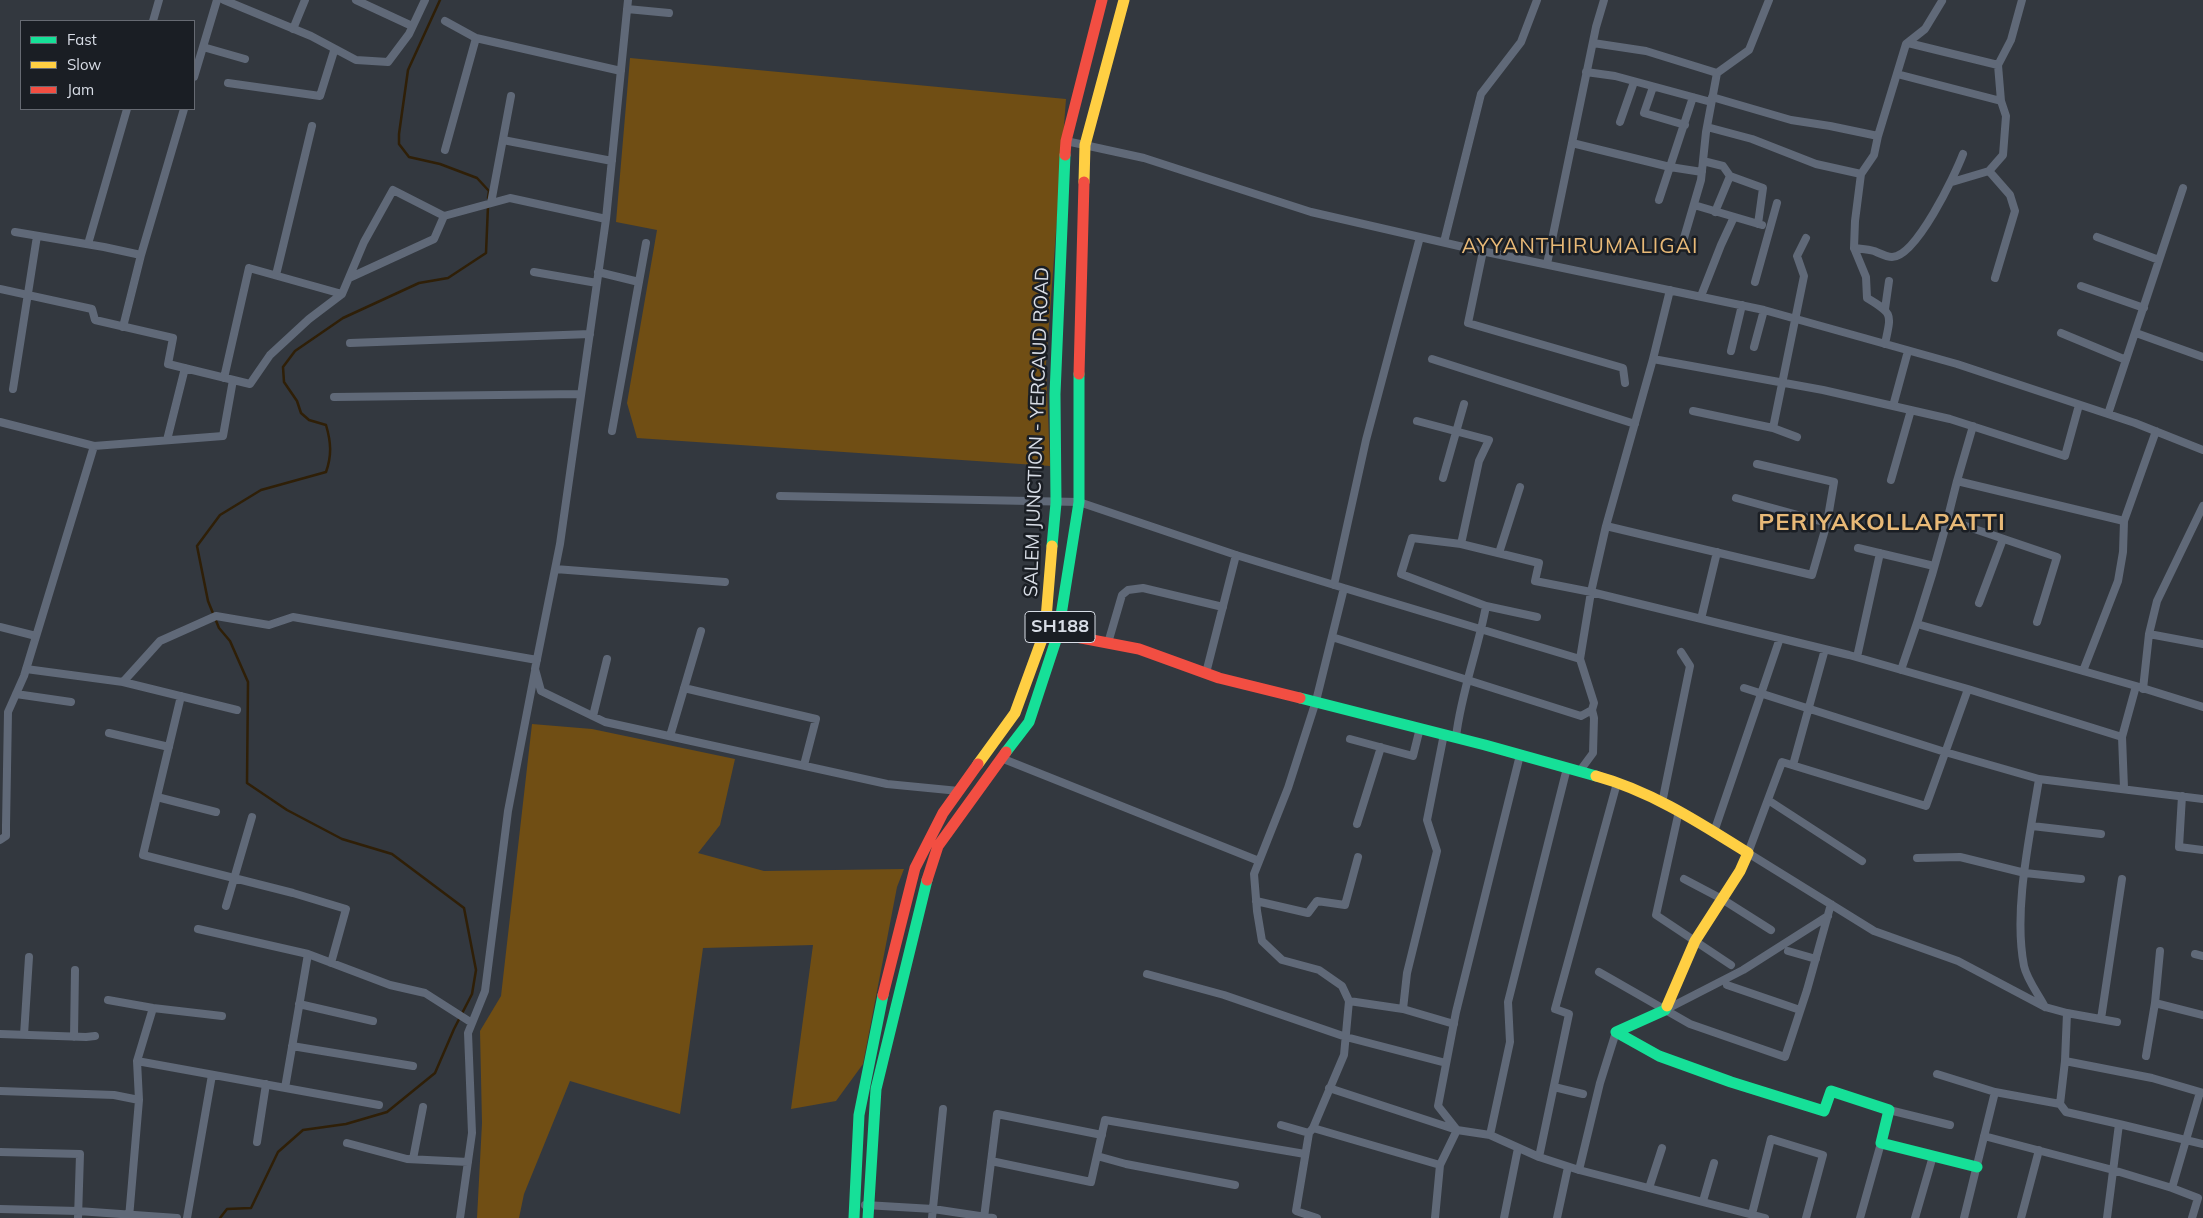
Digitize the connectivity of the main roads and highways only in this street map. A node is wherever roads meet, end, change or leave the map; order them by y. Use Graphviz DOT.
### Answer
graph roads {
  1 [pos="1102,0"];
  2 [pos="1124,0"];
  3 [pos="1046,631"];
  4 [pos="1058,634"];
  5 [pos="1977,1167"];
  6 [pos="854,1218"];
  7 [pos="868,1218"];
  1 -- 3 [label="main road, SALEM JUNCTION - YERCAUD ROAD / SH188"];
  2 -- 4 [label="main road, SH188"];
  3 -- 4 [label="main road"];
  3 -- 6 [label="main road, SALEM JUNCTION - YERCAUD ROAD / SH188"];
  4 -- 5 [label="main road"];
  4 -- 7 [label="main road, SH188"];
}
